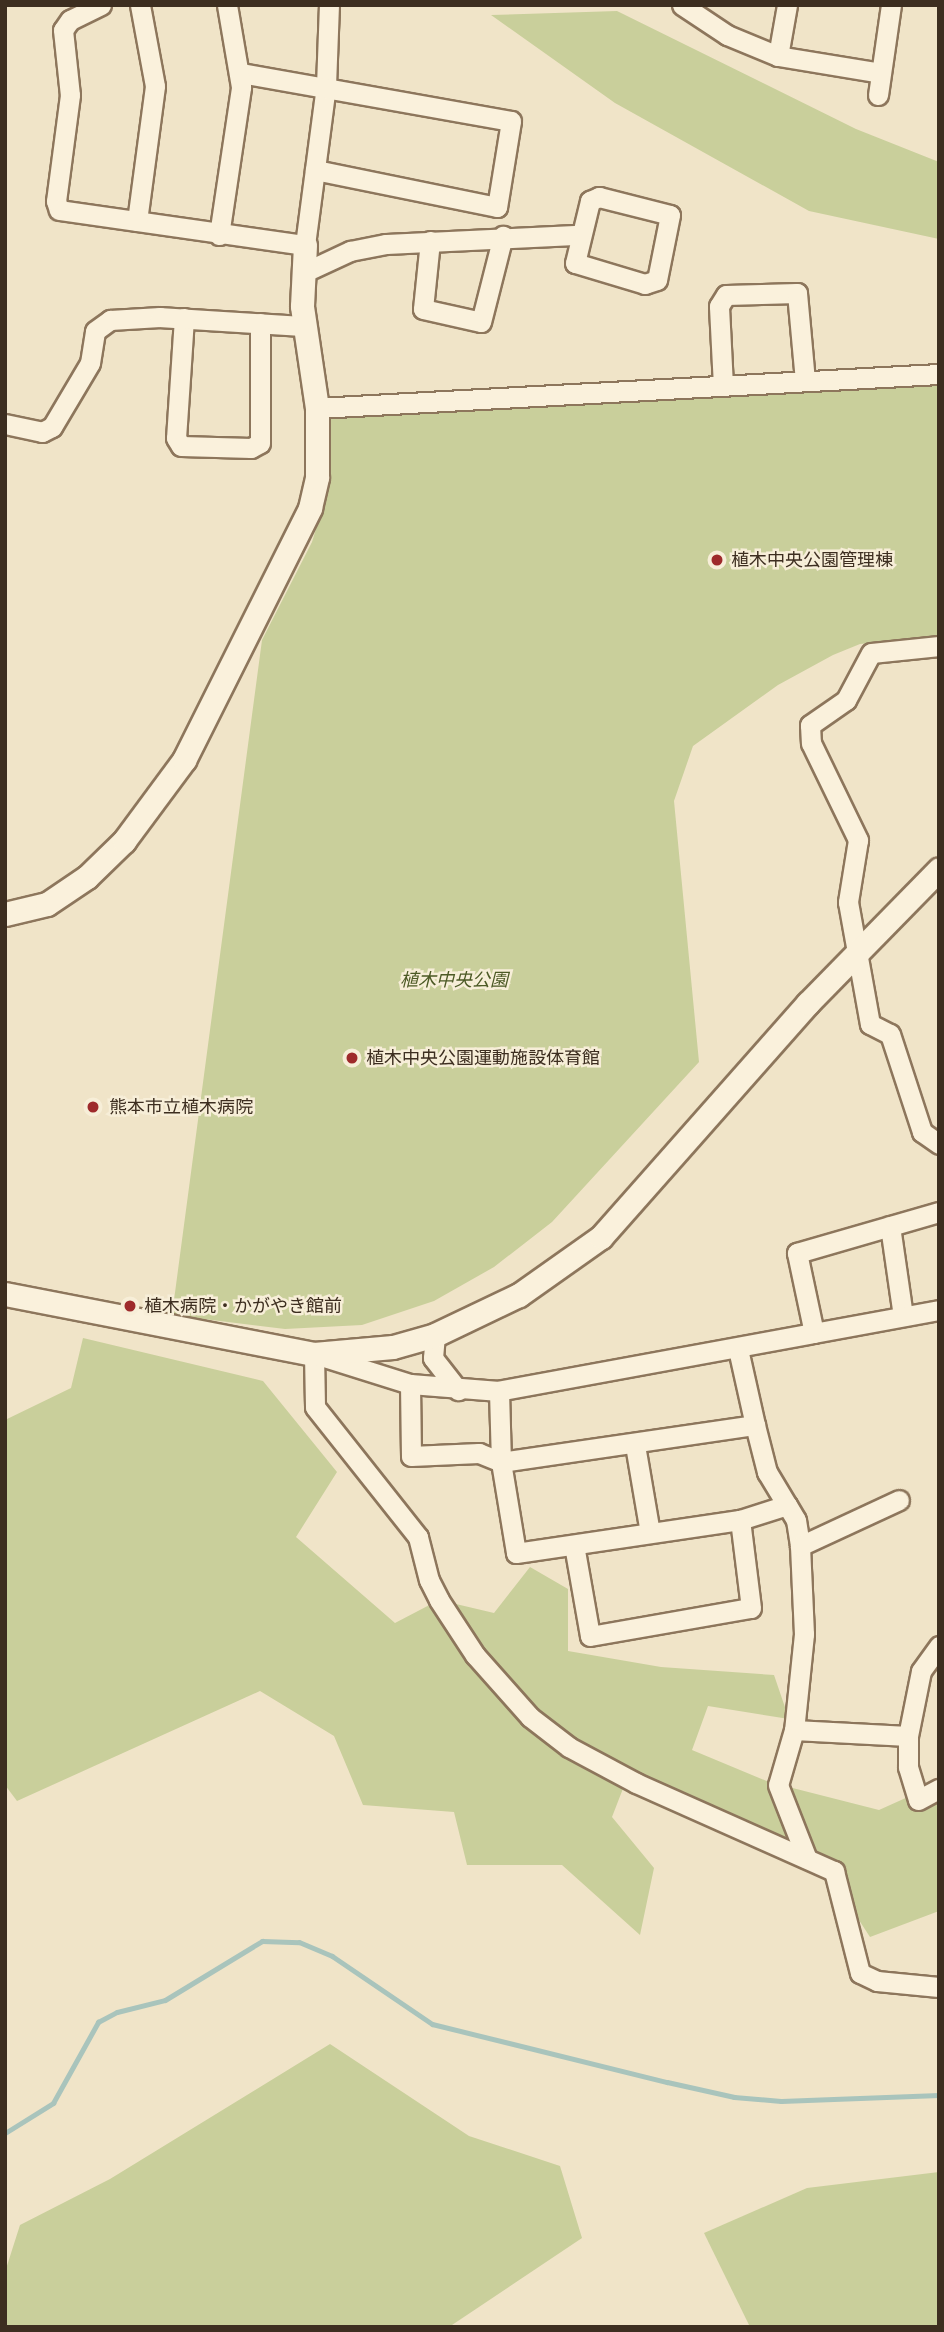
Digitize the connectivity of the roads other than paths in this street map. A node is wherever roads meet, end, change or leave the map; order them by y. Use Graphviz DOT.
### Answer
graph roads {
  1 [pos="101,5"];
  2 [pos="140,5"];
  3 [pos="227,5"];
  4 [pos="329,5"];
  5 [pos="682,5"];
  6 [pos="787,5"];
  7 [pos="891,5"];
  8 [pos="778,57"];
  9 [pos="241,73"];
  10 [pos="881,73"];
  11 [pos="326,86"];
  12 [pos="878,95"];
  13 [pos="315,170"];
  14 [pos="497,206"];
  15 [pos="137,221"];
  16 [pos="219,235"];
  17 [pos="580,235"];
  18 [pos="498,236"];
  19 [pos="430,241"];
  20 [pos="305,245"];
  21 [pos="305,272"];
  22 [pos="184,318"];
  23 [pos="260,323"];
  24 [pos="305,326"];
  25 [pos="939,374"];
  26 [pos="805,382"];
  27 [pos="723,386"];
  28 [pos="317,408"];
  29 [pos="5,424"];
  30 [pos="939,646"];
  31 [pos="939,869"];
  32 [pos="5,914"];
  33 [pos="854,954"];
  34 [pos="931,1131"];
  35 [pos="939,1144"];
  36 [pos="939,1212"];
  37 [pos="890,1226"];
  38 [pos="5,1294"];
  39 [pos="939,1310"];
  40 [pos="903,1316"];
  41 [pos="814,1333"];
  42 [pos="435,1335"];
  43 [pos="738,1349"];
  44 [pos="314,1354"];
  45 [pos="410,1384"];
  46 [pos="458,1390"];
  47 [pos="499,1391"];
  48 [pos="755,1425"];
  49 [pos="635,1445"];
  50 [pos="501,1462"];
  51 [pos="899,1500"];
  52 [pos="787,1505"];
  53 [pos="740,1520"];
  54 [pos="650,1533"];
  55 [pos="574,1545"];
  56 [pos="800,1546"];
  57 [pos="939,1646"];
  58 [pos="794,1730"];
  59 [pos="908,1736"];
  60 [pos="939,1788"];
  61 [pos="807,1858"];
  62 [pos="939,1987"];
  1 -- 15 [label="street"];
  2 -- 15 [label="street"];
  3 -- 9 [label="street"];
  4 -- 11 [label="street"];
  5 -- 8 [label="street"];
  6 -- 8 [label="street"];
  7 -- 10 [label="street"];
  8 -- 10 [label="street"];
  9 -- 11 [label="street"];
  9 -- 16 [label="street"];
  10 -- 12 [label="street"];
  11 -- 13 [label="street"];
  11 -- 14 [label="street"];
  13 -- 14 [label="street"];
  13 -- 20 [label="street"];
  14 -- 18 [label="street"];
  15 -- 16 [label="street"];
  16 -- 20 [label="street"];
  17 -- 17 [label="street"];
  17 -- 18 [label="street"];
  18 -- 19 [label="street"];
  18 -- 19 [label="street"];
  19 -- 21 [label="street"];
  20 -- 21 [label="street"];
  21 -- 24 [label="street"];
  22 -- 23 [label="street"];
  22 -- 23 [label="street"];
  22 -- 29 [label="street"];
  23 -- 24 [label="street"];
  24 -- 28 [label="street"];
  25 -- 26 [label="street"];
  26 -- 27 [label="street"];
  26 -- 27 [label="street"];
  27 -- 28 [label="street"];
  28 -- 32 [label="street"];
  30 -- 33 [label="street"];
  31 -- 33 [label="street"];
  33 -- 34 [label="street"];
  33 -- 42 [label="street"];
  34 -- 35 [label="street"];
  36 -- 37 [label="street"];
  37 -- 40 [label="street"];
  37 -- 41 [label="street"];
  38 -- 44 [label="street"];
  39 -- 40 [label="street"];
  40 -- 41 [label="street"];
  41 -- 43 [label="street"];
  42 -- 44 [label="street"];
  42 -- 46 [label="street"];
  43 -- 47 [label="street"];
  43 -- 48 [label="street"];
  44 -- 45 [label="street"];
  44 -- 61 [label="street"];
  45 -- 46 [label="street"];
  45 -- 50 [label="street"];
  46 -- 47 [label="street"];
  47 -- 50 [label="street"];
  48 -- 49 [label="street"];
  48 -- 52 [label="street"];
  49 -- 50 [label="street"];
  49 -- 54 [label="street"];
  50 -- 55 [label="street"];
  51 -- 56 [label="street"];
  52 -- 53 [label="street"];
  52 -- 56 [label="street"];
  53 -- 54 [label="street"];
  53 -- 55 [label="street"];
  54 -- 55 [label="street"];
  56 -- 58 [label="street"];
  57 -- 59 [label="street"];
  58 -- 59 [label="street"];
  58 -- 61 [label="street"];
  59 -- 60 [label="street"];
  61 -- 62 [label="street"];
}
